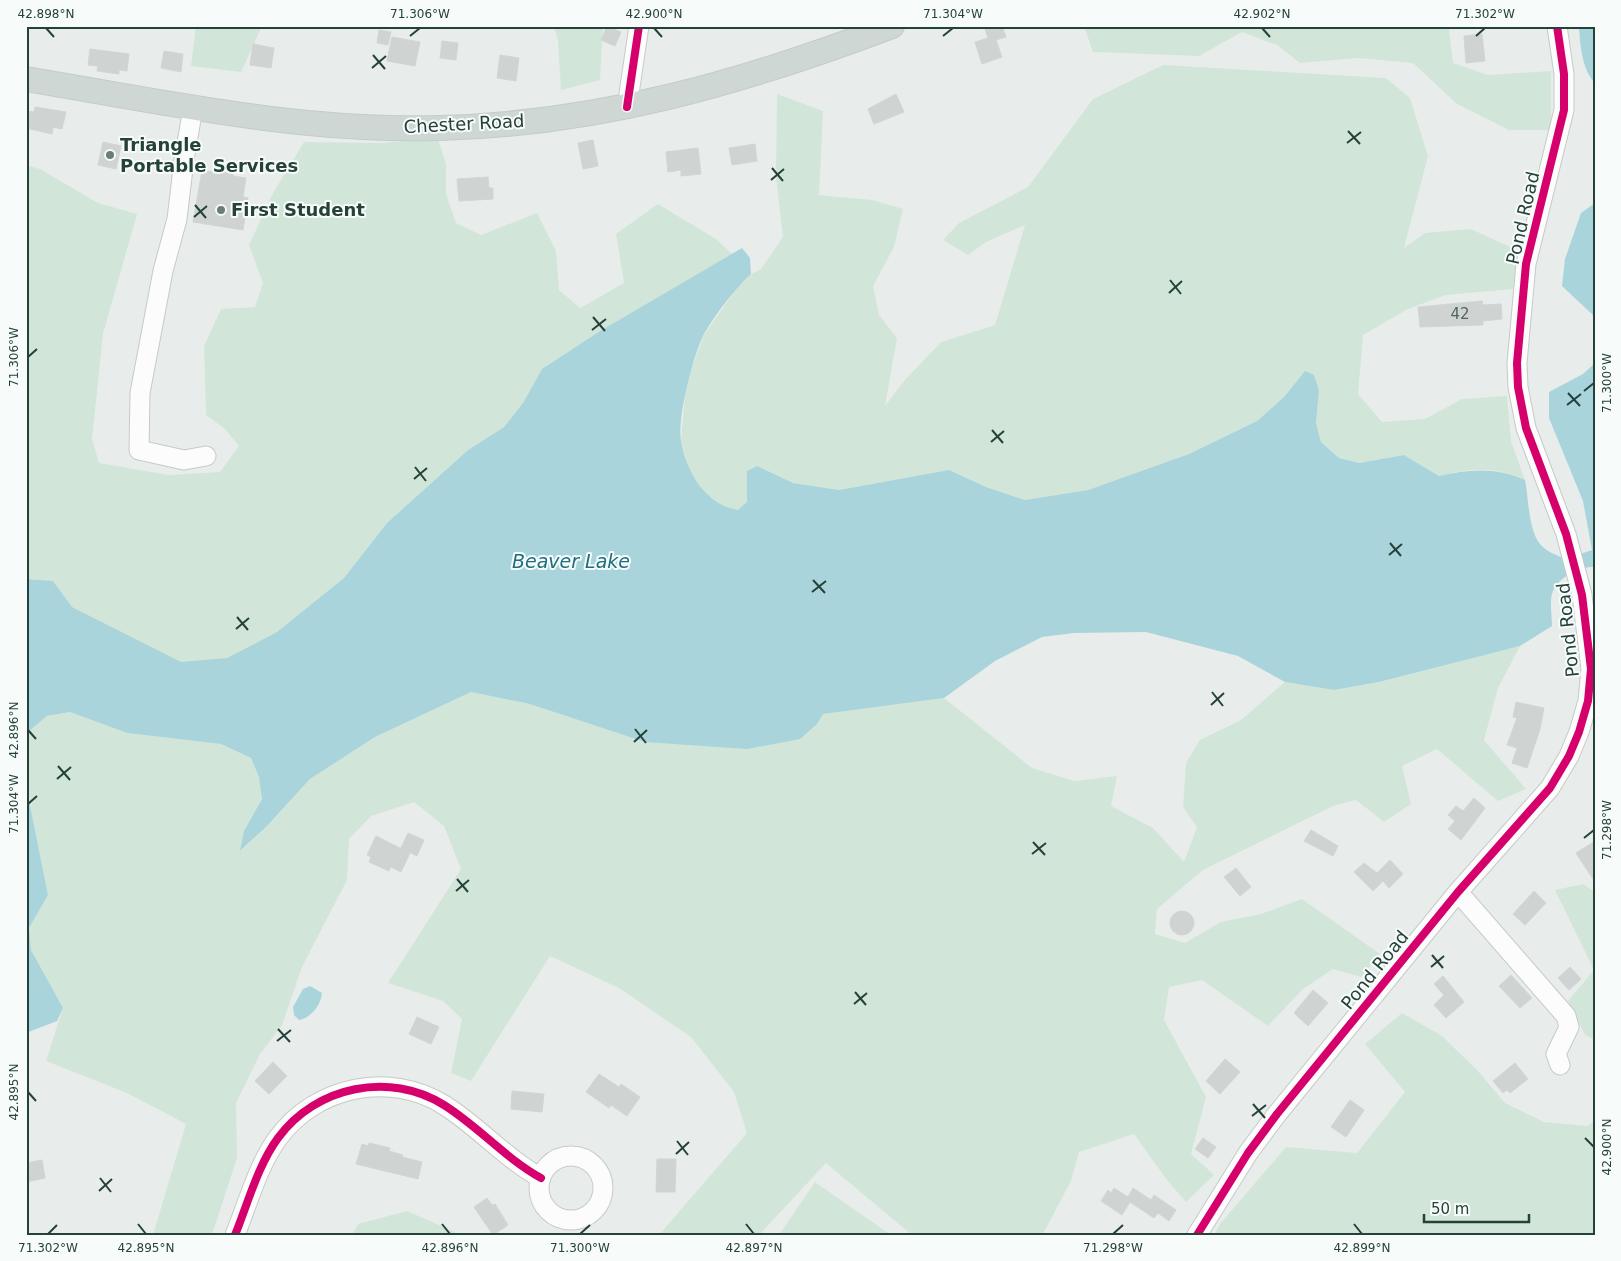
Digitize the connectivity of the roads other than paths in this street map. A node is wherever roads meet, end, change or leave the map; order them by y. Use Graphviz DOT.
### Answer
graph roads {
  1 [pos="639,26"];
  2 [pos="892,26"];
  3 [pos="1557,26"];
  4 [pos="26,79"];
  5 [pos="627,107"];
  6 [pos="194,108"];
  7 [pos="206,456"];
  8 [pos="1592,654"];
  9 [pos="1458,892"];
  10 [pos="1560,1065"];
  11 [pos="541,1178"];
  12 [pos="235,1235"];
  13 [pos="1197,1235"];
  1 -- 5 [label="street"];
  2 -- 5 [label="main road, Chester Road"];
  3 -- 8 [label="street, Pond Road"];
  4 -- 6 [label="main road, Chester Road"];
  5 -- 6 [label="main road, Chester Road"];
  6 -- 7 [label="street"];
  8 -- 9 [label="street, Pond Road"];
  9 -- 10 [label="street"];
  9 -- 13 [label="street, Pond Road"];
  11 -- 12 [label="street"];
}
